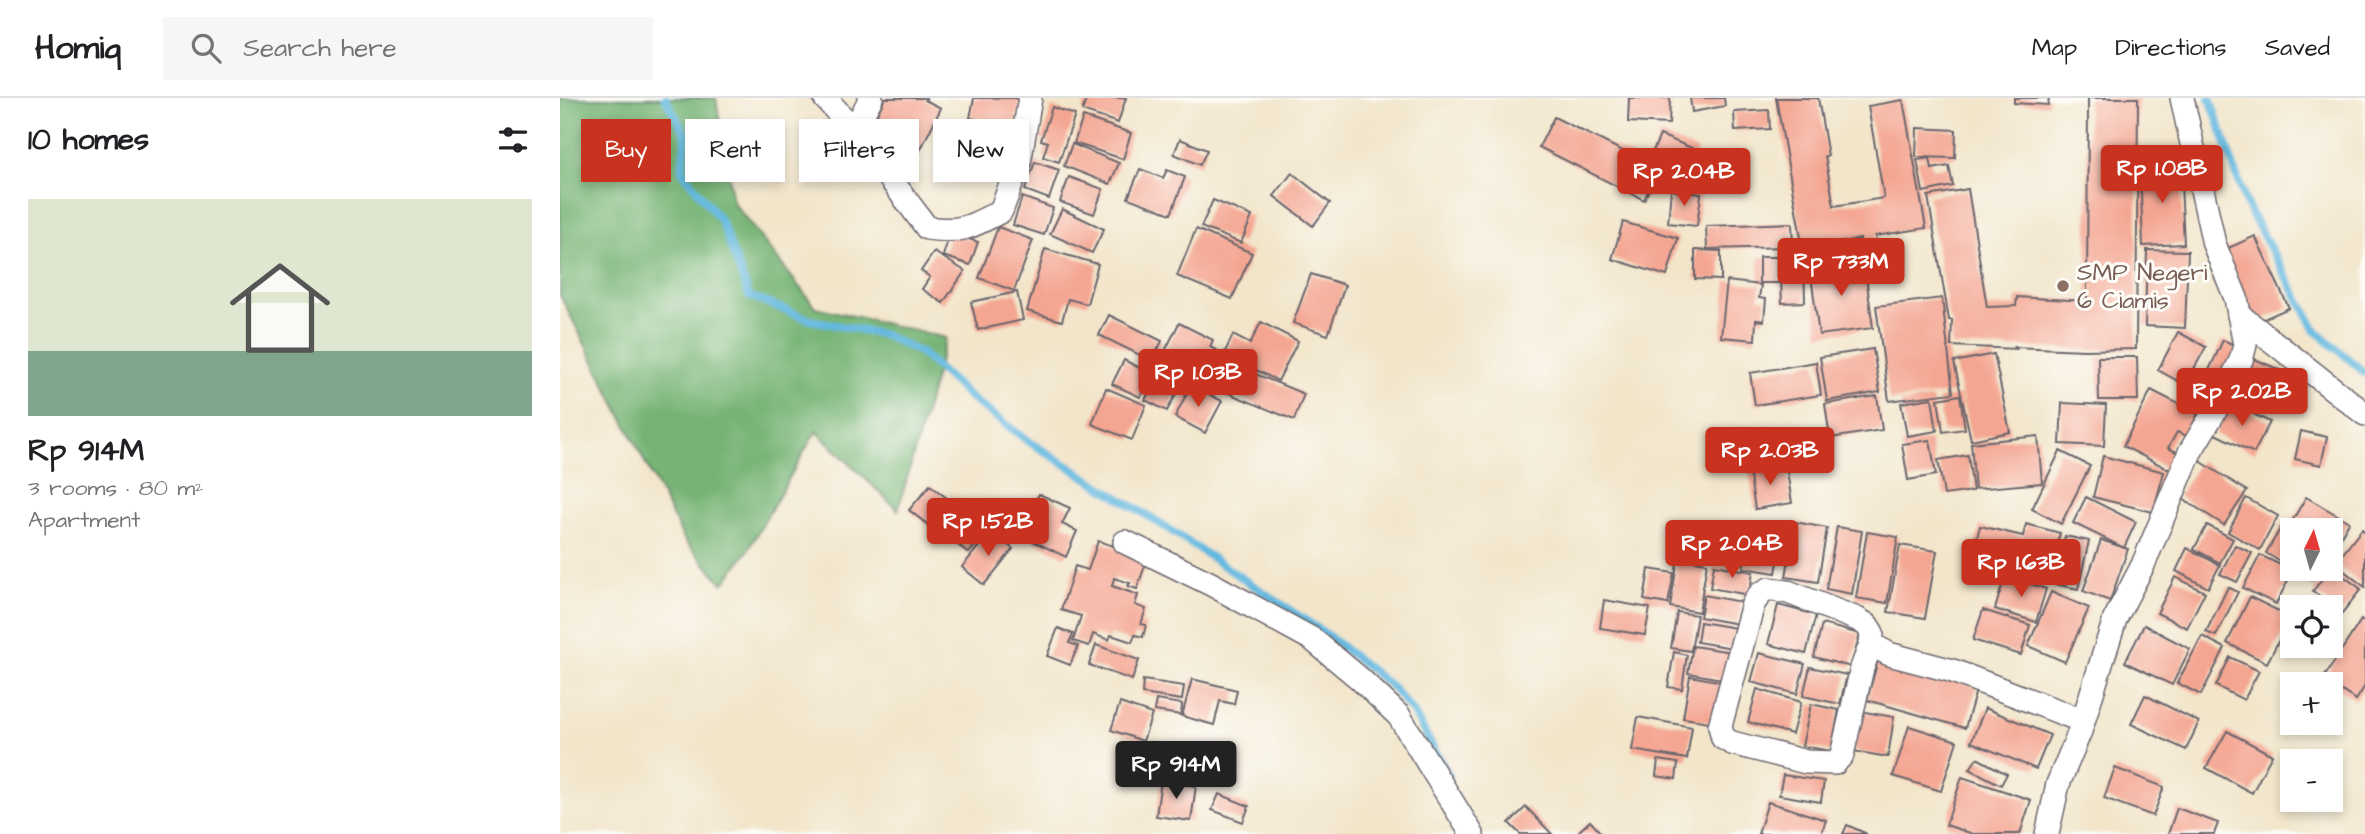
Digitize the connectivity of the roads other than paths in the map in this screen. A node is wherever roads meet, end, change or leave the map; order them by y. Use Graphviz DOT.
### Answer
graph roads {
  1 [pos="825,98"];
  2 [pos="871,98"];
  3 [pos="1030,98"];
  4 [pos="2182,98"];
  5 [pos="844,119"];
  6 [pos="860,119"];
  7 [pos="893,182"];
  8 [pos="2239,315"];
  9 [pos="2365,414"];
  10 [pos="1125,542"];
  11 [pos="1871,644"];
  12 [pos="2083,722"];
  13 [pos="1472,834"];
  14 [pos="2047,834"];
  1 -- 5 [label="street"];
  2 -- 6 [label="street"];
  3 -- 7 [label="street"];
  4 -- 8 [label="street"];
  8 -- 9 [label="street"];
  8 -- 12 [label="street"];
  10 -- 13 [label="street"];
  11 -- 11 [label="street"];
  11 -- 12 [label="street"];
  12 -- 14 [label="street"];
}
